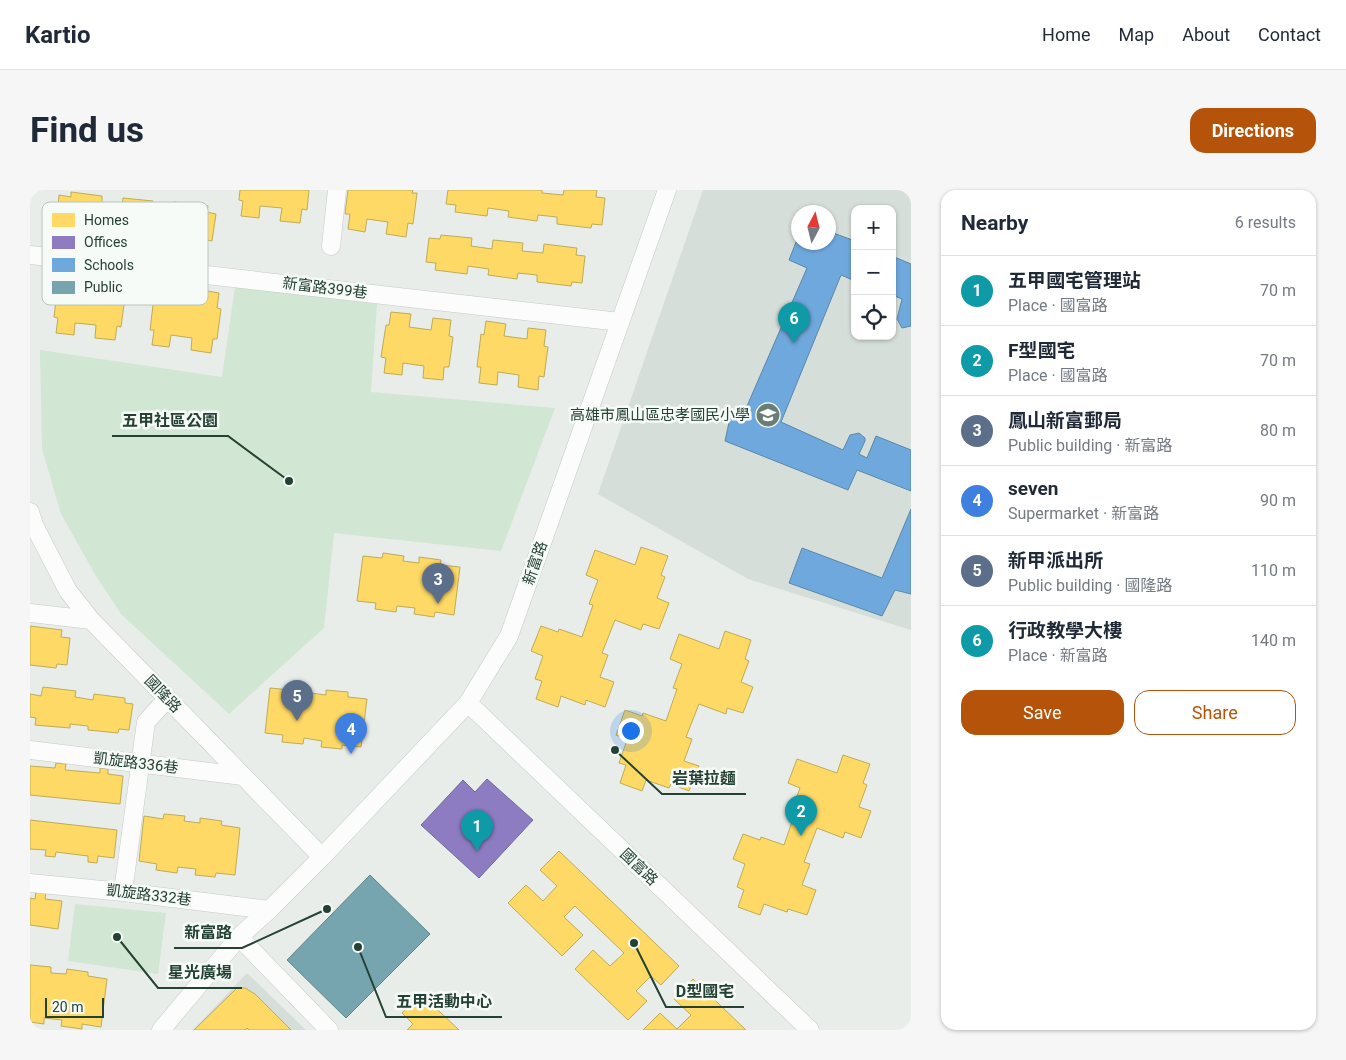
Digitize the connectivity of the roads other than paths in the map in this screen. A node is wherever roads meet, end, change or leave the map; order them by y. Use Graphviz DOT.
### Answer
graph roads {
  1 [pos="337,190"];
  2 [pos="667,190"];
  3 [pos="331,246"];
  4 [pos="208,275"];
  5 [pos="620,322"];
  6 [pos="30,512"];
  7 [pos="30,613"];
  8 [pos="91,620"];
  9 [pos="167,699"];
  10 [pos="468,703"];
  11 [pos="30,750"];
  12 [pos="140,764"];
  13 [pos="243,776"];
  14 [pos="322,857"];
  15 [pos="30,883"];
  16 [pos="123,892"];
  17 [pos="269,910"];
  18 [pos="239,937"];
  19 [pos="161,1030"];
  20 [pos="329,1030"];
  21 [pos="810,1030"];
  1 -- 3 [label="street"];
  2 -- 5 [label="street, 新富路"];
  4 -- 5 [label="street, 新富路399巷"];
  5 -- 10 [label="street, 新富路"];
  6 -- 8 [label="street, 國隆路"];
  7 -- 8 [label="street"];
  8 -- 9 [label="street, 國隆路"];
  9 -- 12 [label="street"];
  9 -- 13 [label="street, 國隆路"];
  10 -- 14 [label="street, 新富路"];
  10 -- 21 [label="street, 國富路"];
  11 -- 12 [label="street, 凱旋路336巷"];
  12 -- 13 [label="street, 凱旋路336巷"];
  12 -- 16 [label="street"];
  13 -- 14 [label="street, 國隆路"];
  14 -- 17 [label="street, 新富路"];
  15 -- 16 [label="street, 凱旋路332巷"];
  16 -- 17 [label="street, 凱旋路332巷"];
  17 -- 18 [label="street, 新富路"];
  18 -- 19 [label="street, 新富路"];
  18 -- 20 [label="street"];
}
